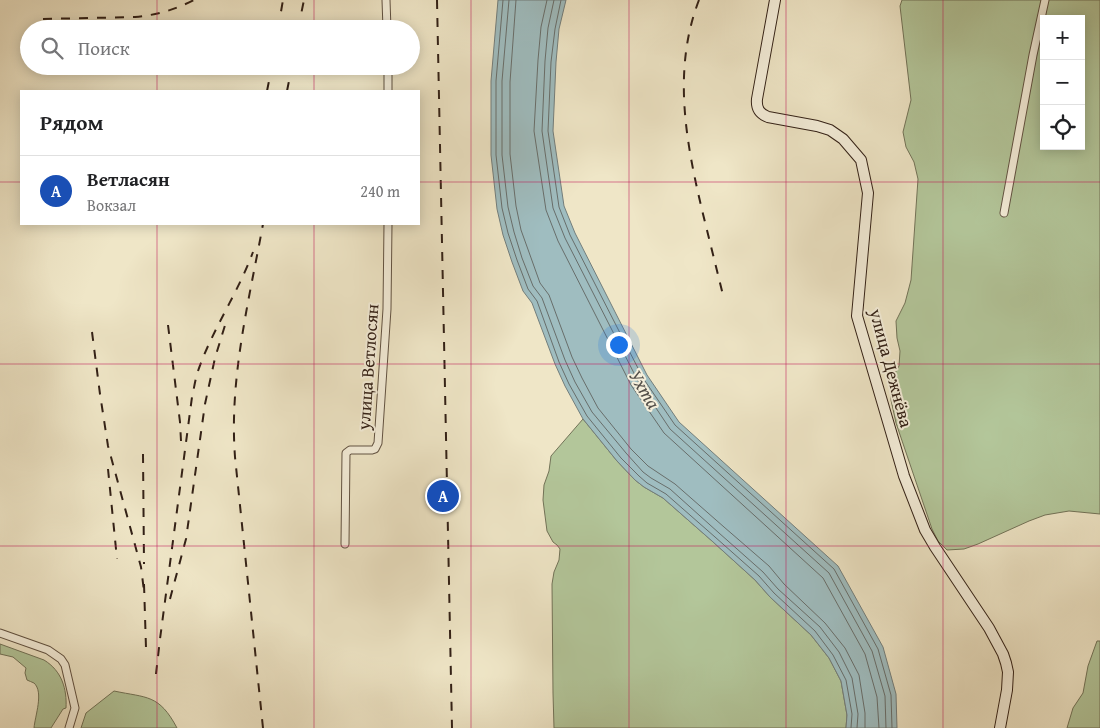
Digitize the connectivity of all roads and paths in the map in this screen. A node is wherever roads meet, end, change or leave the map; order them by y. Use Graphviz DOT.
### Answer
graph roads {
  1 [pos="386,0"];
  2 [pos="775,0"];
  3 [pos="1045,0"];
  4 [pos="387,20"];
  5 [pos="388,75"];
  6 [pos="388,90"];
  7 [pos="1004,213"];
  8 [pos="388,225"];
  9 [pos="345,544"];
  10 [pos="0,633"];
  11 [pos="69,728"];
  12 [pos="1000,728"];
  1 -- 4 [label="street"];
  2 -- 12 [label="street, улица Дежнёва"];
  3 -- 7 [label="street"];
  5 -- 6 [label="street"];
  8 -- 9 [label="street, улица Ветлосян"];
  10 -- 11 [label="street"];
}
